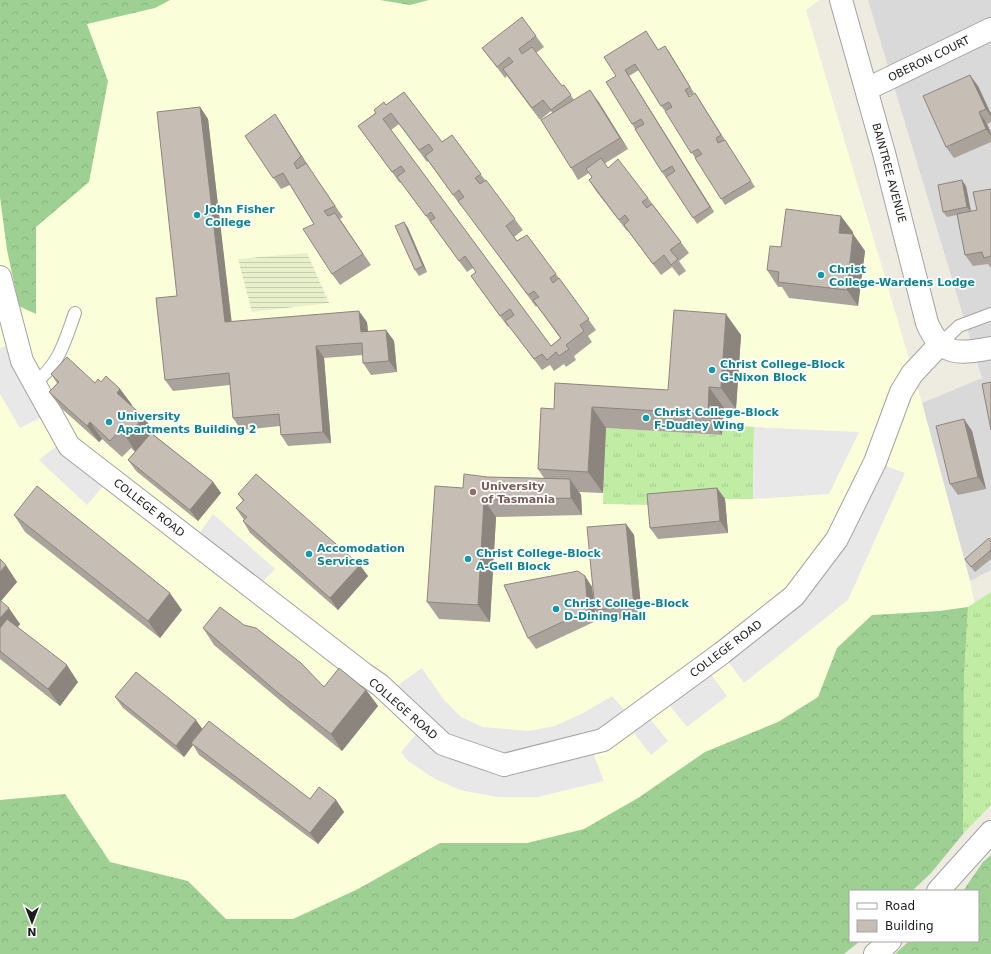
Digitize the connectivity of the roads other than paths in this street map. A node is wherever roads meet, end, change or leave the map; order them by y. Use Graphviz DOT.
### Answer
graph roads {
  1 [pos="841,0"];
  2 [pos="991,29"];
  3 [pos="867,89"];
  4 [pos="0,278"];
  5 [pos="75,313"];
  6 [pos="991,314"];
  7 [pos="940,344"];
  8 [pos="991,348"];
  9 [pos="34,384"];
  10 [pos="991,832"];
  11 [pos="939,890"];
  12 [pos="889,942"];
  13 [pos="875,954"];
  1 -- 3 [label="street, BAINTREE AVENUE"];
  2 -- 3 [label="street, OBERON COURT"];
  3 -- 7 [label="street, BAINTREE AVENUE"];
  4 -- 9 [label="street, COLLEGE ROAD"];
  5 -- 9 [label="lane"];
  6 -- 7 [label="lane"];
  7 -- 8 [label="street"];
  7 -- 9 [label="street, COLLEGE ROAD"];
  10 -- 11 [label="street"];
  12 -- 13 [label="street"];
}
